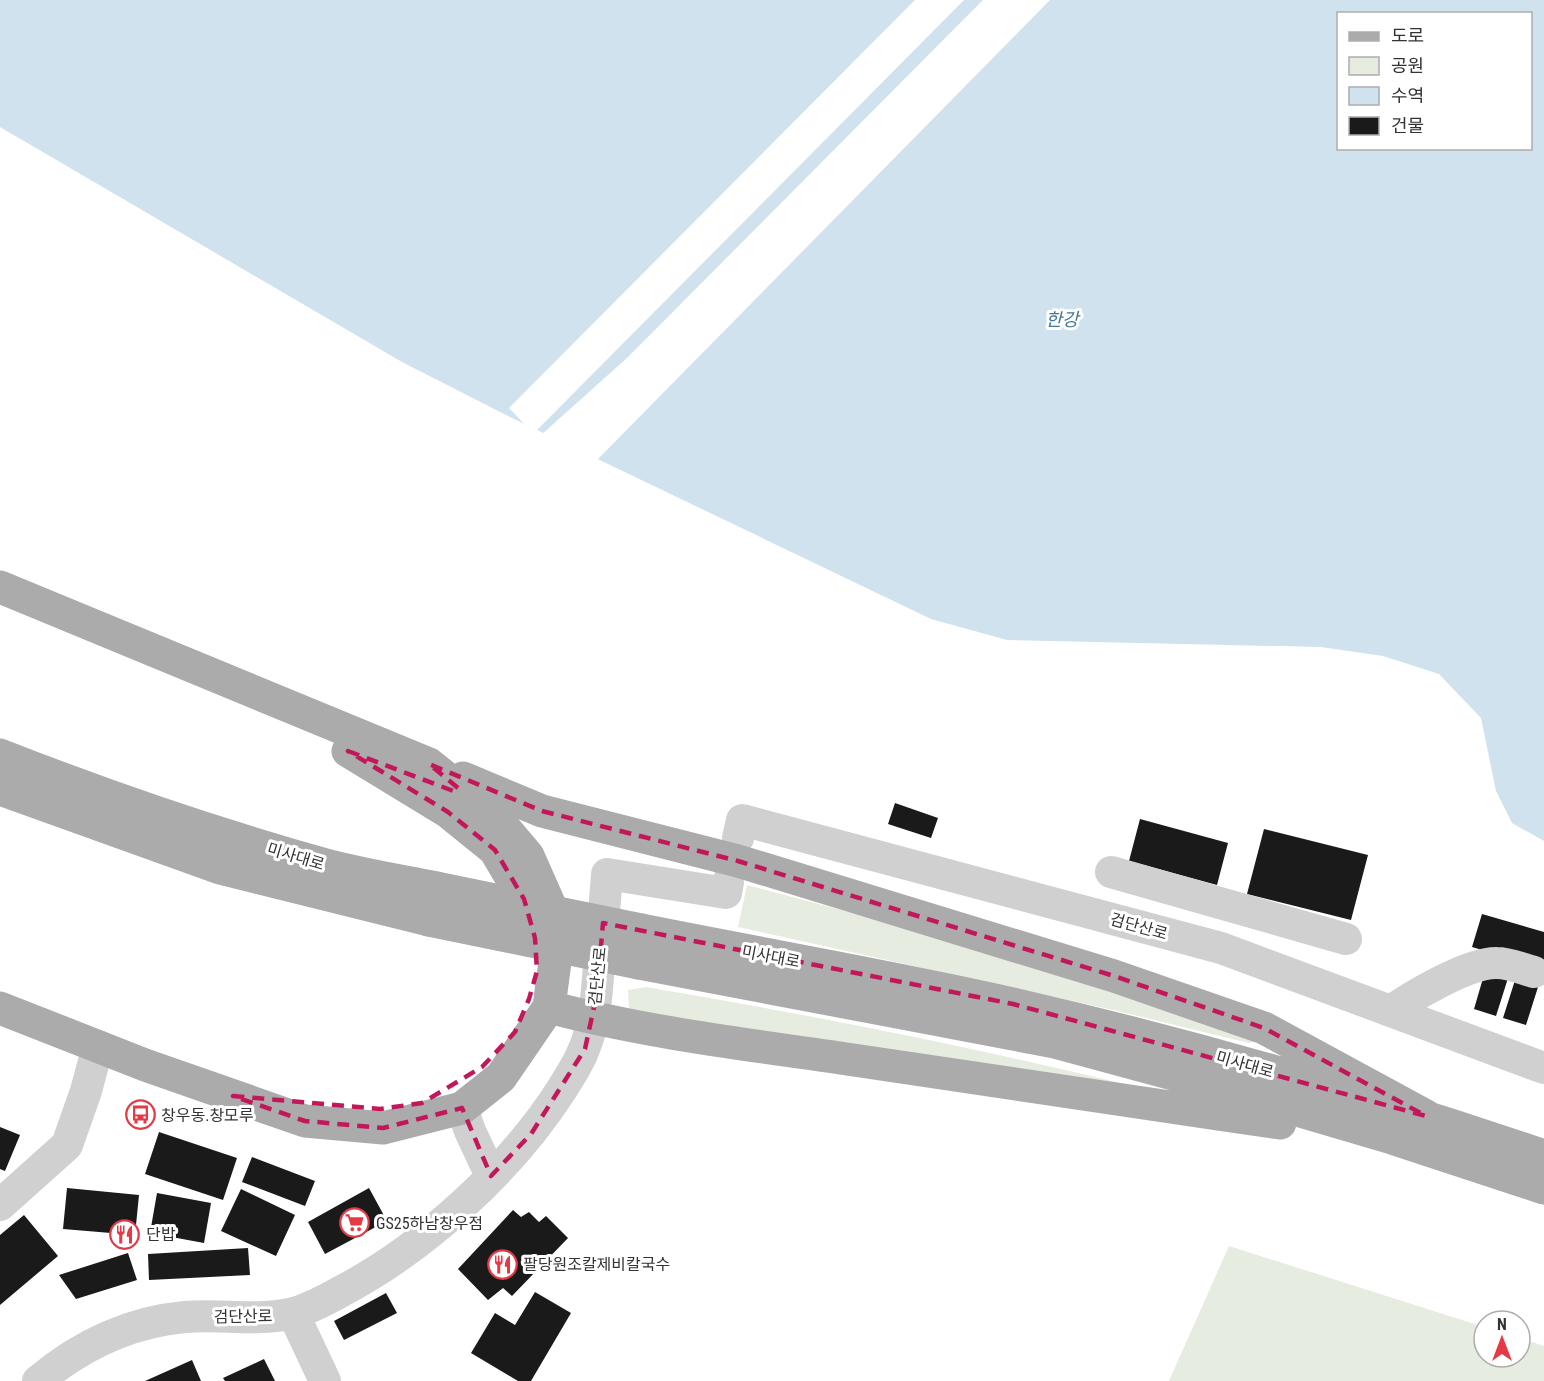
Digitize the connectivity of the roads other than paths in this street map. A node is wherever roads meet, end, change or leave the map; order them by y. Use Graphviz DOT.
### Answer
graph roads {
  1 [pos="0,587"];
  2 [pos="0,609"];
  3 [pos="348,751"];
  4 [pos="0,755"];
  5 [pos="429,764"];
  6 [pos="0,789"];
  7 [pos="495,817"];
  8 [pos="738,838"];
  9 [pos="1111,872"];
  10 [pos="728,882"];
  11 [pos="1235,907"];
  12 [pos="1346,939"];
  13 [pos="1221,948"];
  14 [pos="1534,972"];
  15 [pos="549,1007"];
  16 [pos="0,1008"];
  17 [pos="1391,1011"];
  18 [pos="592,1019"];
  19 [pos="98,1046"];
  20 [pos="1544,1068"];
  21 [pos="233,1096"];
  22 [pos="462,1108"];
  23 [pos="1426,1116"];
  24 [pos="1392,1138"];
  25 [pos="1544,1156"];
  26 [pos="491,1176"];
  27 [pos="1544,1188"];
  28 [pos="0,1205"];
  29 [pos="293,1313"];
  30 [pos="38,1381"];
  31 [pos="325,1381"];
  1 -- 5 [label="main road"];
  2 -- 3 [label="main road"];
  3 -- 7 [label="main road"];
  3 -- 21 [label="main road"];
  4 -- 23 [label="main road, 미사대로, bridge"];
  5 -- 7 [label="main road"];
  5 -- 23 [label="main road"];
  6 -- 24 [label="main road, 미사대로, bridge"];
  7 -- 15 [label="main road"];
  8 -- 13 [label="street, 검단산로"];
  9 -- 11 [label="street"];
  10 -- 18 [label="street, 검단산로"];
  11 -- 12 [label="street"];
  11 -- 13 [label="street"];
  13 -- 17 [label="street, 검단산로"];
  14 -- 17 [label="street"];
  15 -- 18 [label="main road"];
  15 -- 22 [label="main road"];
  16 -- 19 [label="main road"];
  17 -- 20 [label="street, 검단산로"];
  18 -- 24 [label="main road"];
  18 -- 26 [label="street, 검단산로"];
  19 -- 21 [label="main road"];
  19 -- 28 [label="street"];
  21 -- 22 [label="main road"];
  22 -- 26 [label="street"];
  23 -- 25 [label="main road, 미사대로"];
  24 -- 27 [label="main road, 미사대로"];
  26 -- 29 [label="street, 검단산로"];
  29 -- 30 [label="street, 검단산로"];
  29 -- 31 [label="street"];
}
